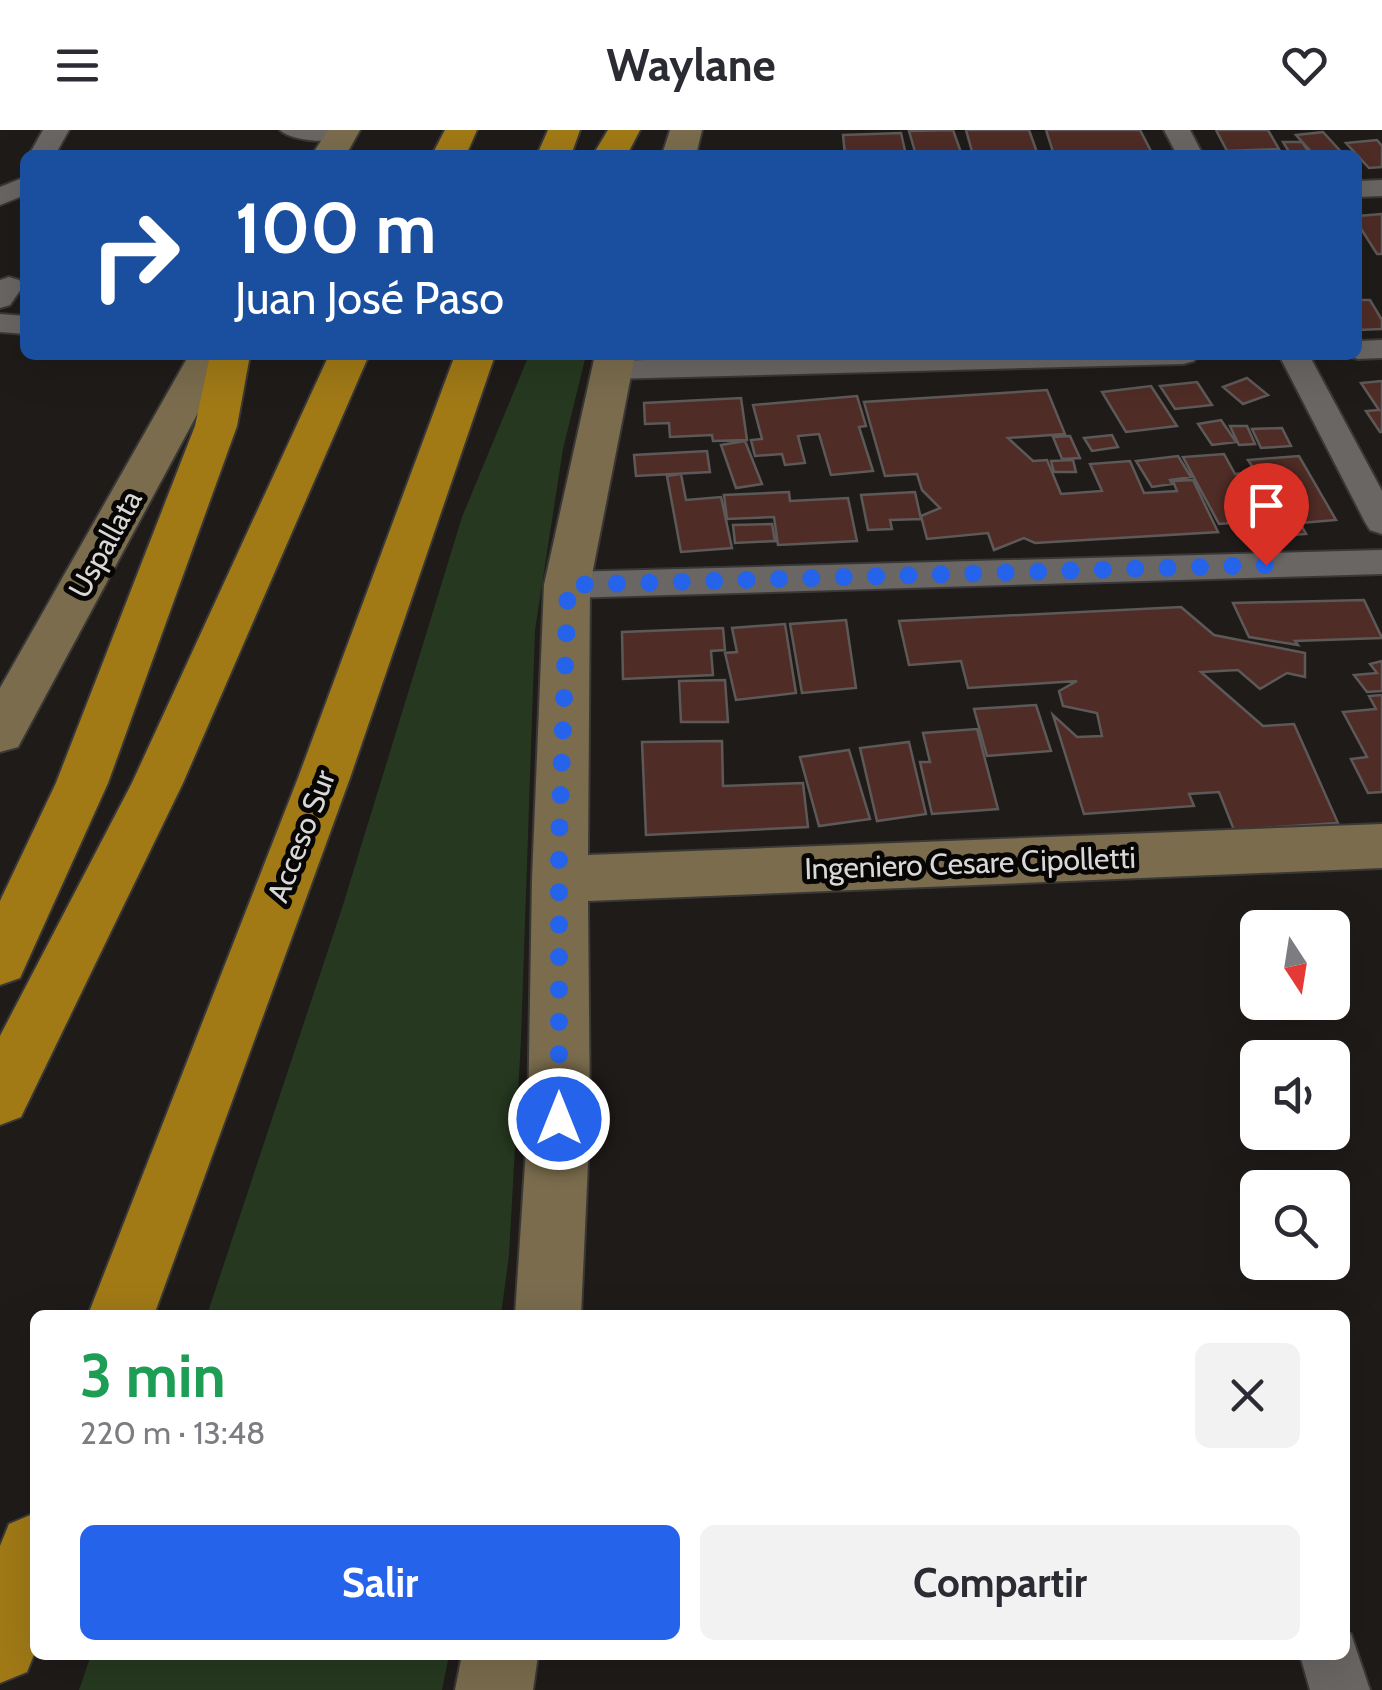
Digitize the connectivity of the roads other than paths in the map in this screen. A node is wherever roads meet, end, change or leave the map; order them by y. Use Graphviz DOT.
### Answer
graph roads {
  1 [pos="293,130"];
  2 [pos="339,139"];
  3 [pos="206,360"];
  4 [pos="229,360"];
  5 [pos="347,360"];
  6 [pos="473,360"];
  7 [pos="493,360"];
  8 [pos="775,360"];
  9 [pos="1297,360"];
  10 [pos="612,362"];
  11 [pos="434,464"];
  12 [pos="1382,522"];
  13 [pos="1382,562"];
  14 [pos="568,585"];
  15 [pos="0,733"];
  16 [pos="1382,846"];
  17 [pos="559,879"];
  18 [pos="0,960"];
  19 [pos="0,1096"];
  20 [pos="124,1310"];
  21 [pos="548,1310"];
  22 [pos="30,1564"];
  23 [pos="0,1645"];
  24 [pos="499,1660"];
  25 [pos="1331,1660"];
  26 [pos="494,1690"];
  27 [pos="1340,1690"];
  1 -- 2 [label="street"];
  3 -- 15 [label="street, Uspallata"];
  4 -- 18 [label="highway"];
  5 -- 19 [label="highway"];
  6 -- 11 [label="highway, Acceso Sur"];
  7 -- 11 [label="highway"];
  8 -- 10 [label="street"];
  9 -- 12 [label="street"];
  10 -- 14 [label="street"];
  11 -- 20 [label="highway, Acceso Sur"];
  13 -- 14 [label="street"];
  14 -- 17 [label="street"];
  16 -- 17 [label="street, Ingeniero Cesare Cipolletti"];
  17 -- 21 [label="street"];
  22 -- 23 [label="highway"];
  24 -- 26 [label="street"];
  25 -- 27 [label="street"];
}
